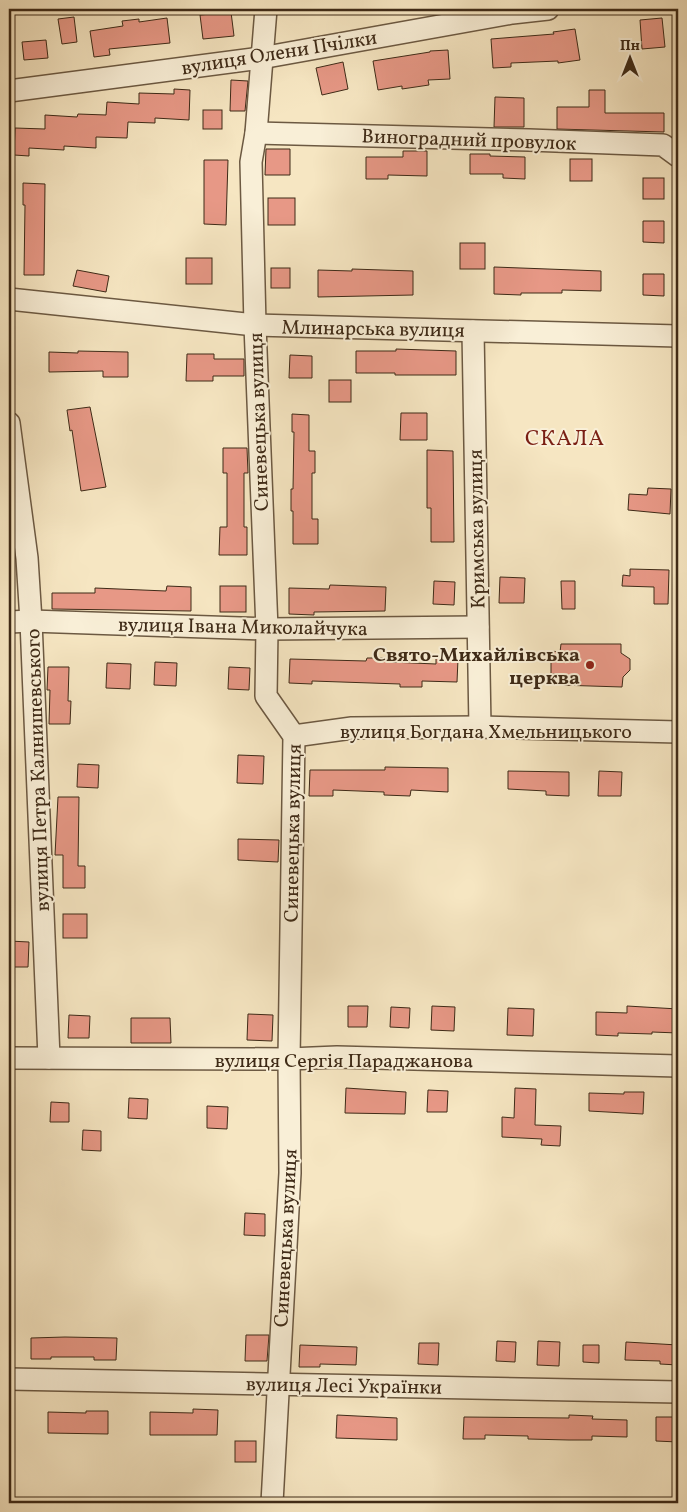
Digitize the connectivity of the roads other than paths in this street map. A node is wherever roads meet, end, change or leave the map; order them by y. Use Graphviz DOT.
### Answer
graph roads {
  1 [pos="266,9"];
  2 [pos="548,9"];
  3 [pos="512,11"];
  4 [pos="261,58"];
  5 [pos="9,90"];
  6 [pos="256,133"];
  7 [pos="678,156"];
  8 [pos="9,299"];
  9 [pos="255,325"];
  10 [pos="473,331"];
  11 [pos="678,336"];
  12 [pos="9,423"];
  13 [pos="31,621"];
  14 [pos="9,622"];
  15 [pos="478,627"];
  16 [pos="267,629"];
  17 [pos="480,727"];
  18 [pos="678,732"];
  19 [pos="294,736"];
  20 [pos="9,1058"];
  21 [pos="49,1058"];
  22 [pos="289,1059"];
  23 [pos="678,1066"];
  24 [pos="9,1379"];
  25 [pos="278,1383"];
  26 [pos="678,1392"];
  27 [pos="272,1503"];
  1 -- 4 [label="street, Синевецька вулиця"];
  2 -- 3 [label="street, вулиця Олени Пчілки"];
  3 -- 4 [label="street, вулиця Олени Пчілки"];
  4 -- 5 [label="street, вулиця Олени Пчілки"];
  4 -- 6 [label="street, Синевецька вулиця"];
  6 -- 7 [label="street, Виноградний провулок"];
  6 -- 9 [label="street, Синевецька вулиця"];
  8 -- 9 [label="street, Млинарська вулиця"];
  9 -- 10 [label="street, Млинарська вулиця"];
  9 -- 16 [label="street, Синевецька вулиця"];
  10 -- 11 [label="street, Млинарська вулиця"];
  10 -- 15 [label="street, Кримська вулиця"];
  12 -- 13 [label="street, вулиця Петра Калнишевського"];
  13 -- 14 [label="street, вулиця Івана Миколайчука"];
  13 -- 16 [label="street, вулиця Івана Миколайчука"];
  13 -- 21 [label="street, вулиця Петра Калнишевського"];
  15 -- 16 [label="street, вулиця Івана Миколайчука"];
  15 -- 17 [label="street, Кримська вулиця"];
  16 -- 19 [label="street, Синевецька вулиця"];
  17 -- 18 [label="street, вулиця Богдана Хмельницького"];
  17 -- 19 [label="street, вулиця Богдана Хмельницького"];
  19 -- 22 [label="street, Синевецька вулиця"];
  20 -- 21 [label="street, вулиця Сергія Параджанова"];
  21 -- 22 [label="street, вулиця Сергія Параджанова"];
  22 -- 23 [label="street, вулиця Сергія Параджанова"];
  22 -- 25 [label="street, Синевецька вулиця"];
  24 -- 25 [label="street, вулиця Лесі Українки"];
  25 -- 26 [label="street, вулиця Лесі Українки"];
  25 -- 27 [label="street, Синевецька вулиця"];
}
